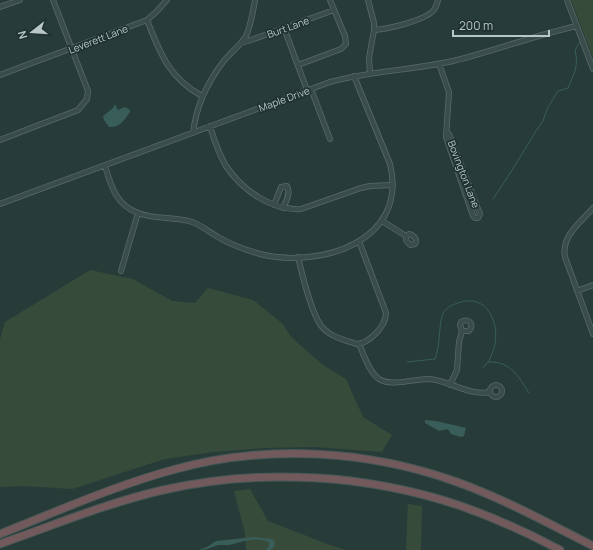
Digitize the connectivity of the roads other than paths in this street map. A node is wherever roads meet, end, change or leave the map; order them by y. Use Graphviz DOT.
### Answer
graph roads {
  1 [pos="20,0"];
  2 [pos="53,0"];
  3 [pos="167,0"];
  4 [pos="255,0"];
  5 [pos="330,0"];
  6 [pos="368,0"];
  7 [pos="438,0"];
  8 [pos="567,0"];
  9 [pos="0,7"];
  10 [pos="334,10"];
  11 [pos="147,20"];
  12 [pos="577,26"];
  13 [pos="284,28"];
  14 [pos="374,30"];
  15 [pos="241,42"];
  16 [pos="72,49"];
  17 [pos="439,64"];
  18 [pos="298,65"];
  19 [pos="593,69"];
  20 [pos="370,74"];
  21 [pos="0,76"];
  22 [pos="354,76"];
  23 [pos="309,89"];
  24 [pos="202,96"];
  25 [pos="210,126"];
  26 [pos="192,133"];
  27 [pos="330,139"];
  28 [pos="0,140"];
  29 [pos="457,160"];
  30 [pos="105,166"];
  31 [pos="393,184"];
  32 [pos="0,204"];
  33 [pos="274,205"];
  34 [pos="284,208"];
  35 [pos="593,208"];
  36 [pos="138,213"];
  37 [pos="382,221"];
  38 [pos="406,236"];
  39 [pos="359,241"];
  40 [pos="298,257"];
  41 [pos="121,271"];
  42 [pos="593,285"];
  43 [pos="577,290"];
  44 [pos="462,331"];
  45 [pos="593,334"];
  46 [pos="359,344"];
  47 [pos="450,385"];
  48 [pos="490,392"];
  49 [pos="0,534"];
  50 [pos="0,544"];
  51 [pos="593,546"];
  52 [pos="560,550"];
  1 -- 9 [label="street"];
  2 -- 16 [label="street"];
  3 -- 11 [label="street, Leverett Lane"];
  4 -- 15 [label="street"];
  5 -- 10 [label="street"];
  6 -- 14 [label="street"];
  7 -- 14 [label="street"];
  8 -- 12 [label="street"];
  10 -- 13 [label="street, Burt Lane"];
  10 -- 18 [label="street"];
  11 -- 16 [label="street, Leverett Lane"];
  11 -- 24 [label="street"];
  12 -- 17 [label="street, Maple Drive"];
  12 -- 19 [label="street"];
  13 -- 15 [label="street, Burt Lane"];
  13 -- 18 [label="street"];
  14 -- 20 [label="street"];
  15 -- 24 [label="street"];
  16 -- 21 [label="street, Leverett Lane"];
  16 -- 28 [label="street"];
  17 -- 20 [label="street, Maple Drive"];
  17 -- 29 [label="street, Bovington Lane"];
  18 -- 23 [label="street"];
  20 -- 22 [label="street, Maple Drive"];
  22 -- 23 [label="street, Maple Drive"];
  22 -- 31 [label="street"];
  23 -- 25 [label="street, Maple Drive"];
  23 -- 27 [label="street"];
  24 -- 26 [label="street"];
  25 -- 26 [label="street, Maple Drive"];
  25 -- 33 [label="street"];
  26 -- 30 [label="street, Maple Drive"];
  29 -- 29 [label="street, Bovington Lane"];
  30 -- 32 [label="street, Maple Drive"];
  30 -- 36 [label="street"];
  31 -- 34 [label="street"];
  31 -- 37 [label="street"];
  33 -- 34 [label="street"];
  33 -- 34 [label="street"];
  35 -- 43 [label="street"];
  36 -- 40 [label="street"];
  36 -- 41 [label="street"];
  37 -- 38 [label="street"];
  37 -- 39 [label="street"];
  39 -- 40 [label="street"];
  39 -- 46 [label="street"];
  40 -- 46 [label="street"];
  42 -- 43 [label="street"];
  43 -- 45 [label="street"];
  44 -- 47 [label="street"];
  46 -- 47 [label="street"];
  47 -- 48 [label="street"];
  49 -- 51 [label="highway"];
  50 -- 52 [label="highway"];
}
